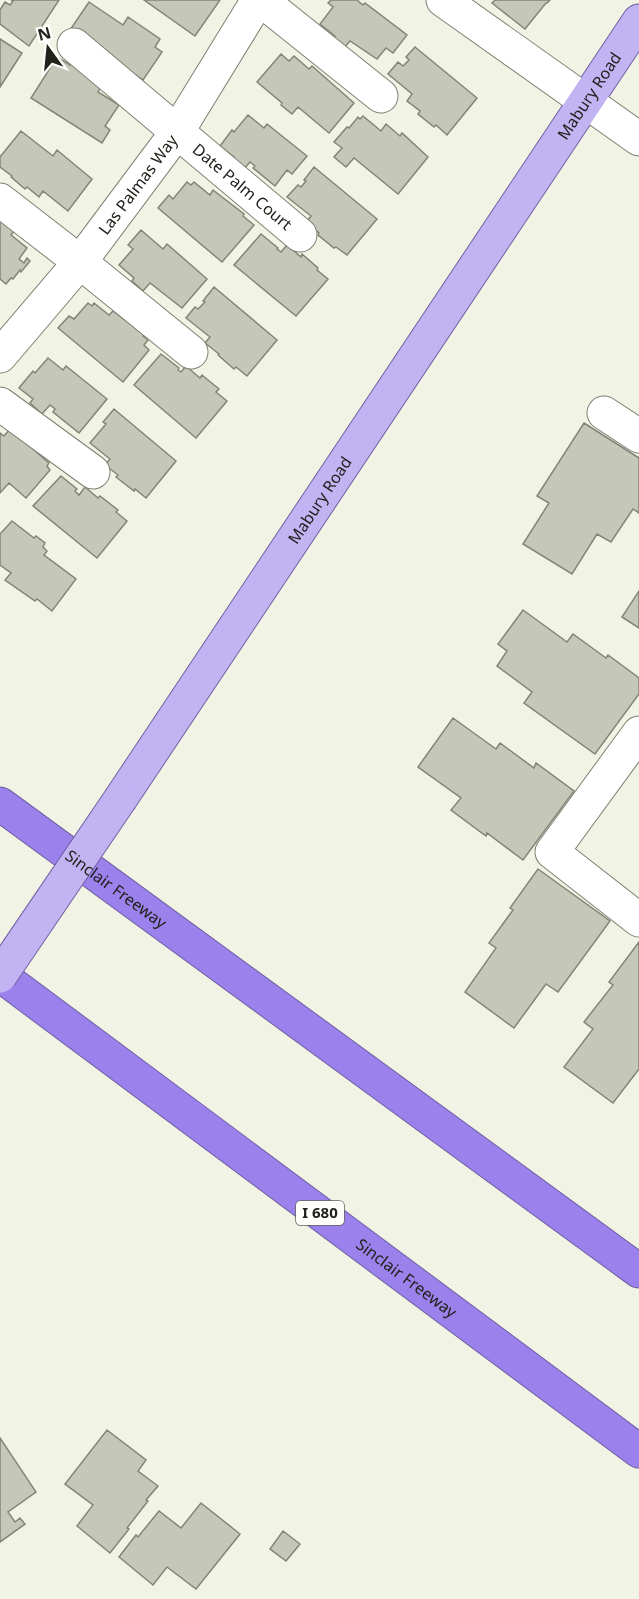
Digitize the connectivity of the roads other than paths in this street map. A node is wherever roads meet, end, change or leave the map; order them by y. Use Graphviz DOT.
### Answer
graph roads {
  1 [pos="260,0"];
  2 [pos="451,2"];
  3 [pos="639,21"];
  4 [pos="74,45"];
  5 [pos="381,96"];
  6 [pos="586,101"];
  7 [pos="177,132"];
  8 [pos="639,139"];
  9 [pos="0,200"];
  10 [pos="300,235"];
  11 [pos="80,262"];
  12 [pos="191,352"];
  13 [pos="0,356"];
  14 [pos="0,404"];
  15 [pos="604,413"];
  16 [pos="639,436"];
  17 [pos="93,472"];
  18 [pos="637,742"];
  19 [pos="0,804"];
  20 [pos="639,921"];
  21 [pos="0,976"];
  22 [pos="639,1271"];
  23 [pos="639,1451"];
  1 -- 5 [label="street"];
  1 -- 7 [label="street, Las Palmas Way"];
  2 -- 6 [label="street"];
  3 -- 6 [label="main road, Mabury Road"];
  4 -- 7 [label="street, Date Palm Court"];
  6 -- 8 [label="street"];
  6 -- 21 [label="main road, Mabury Road, bridge"];
  7 -- 10 [label="street, Date Palm Court"];
  7 -- 11 [label="street, Las Palmas Way"];
  9 -- 11 [label="street"];
  11 -- 12 [label="street"];
  11 -- 13 [label="street, Las Palmas Way"];
  14 -- 17 [label="street"];
  15 -- 16 [label="street"];
  18 -- 20 [label="street"];
  19 -- 22 [label="highway, Sinclair Freeway"];
  21 -- 23 [label="highway, Sinclair Freeway / I 680"];
}
